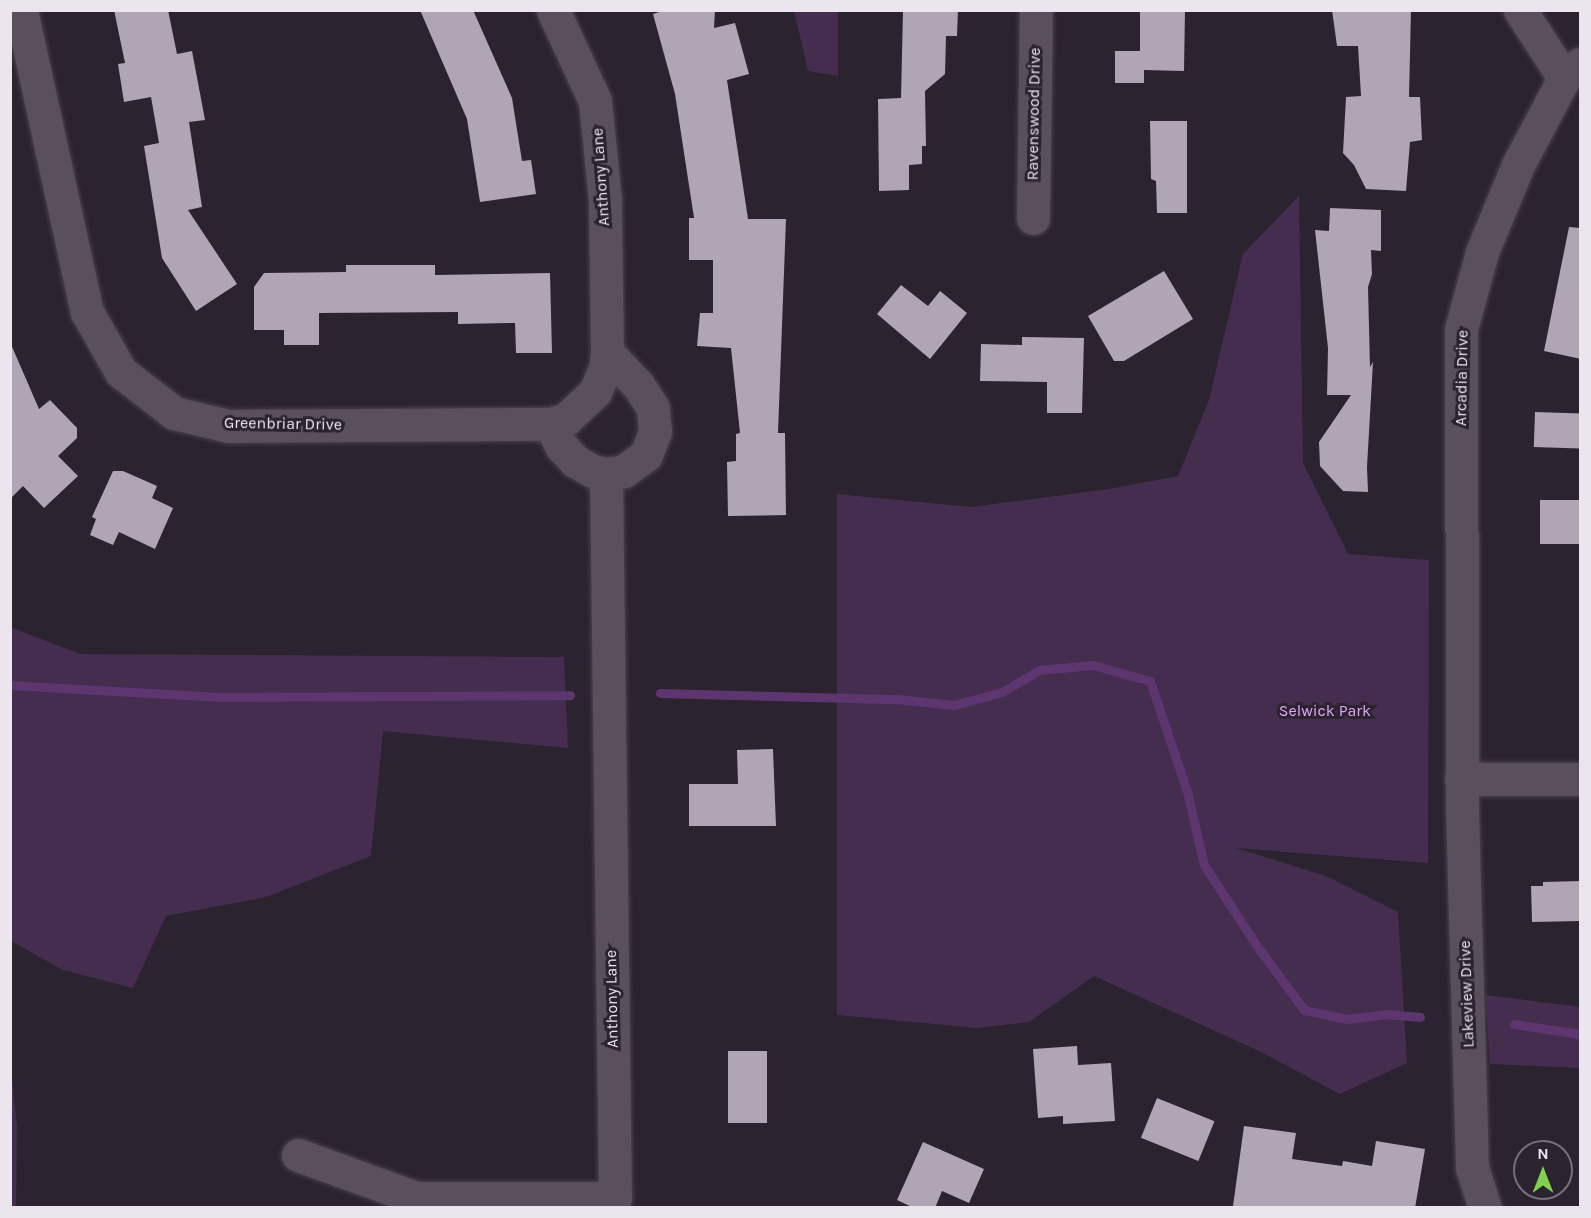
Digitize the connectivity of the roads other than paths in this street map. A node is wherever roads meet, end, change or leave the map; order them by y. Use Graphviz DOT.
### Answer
graph roads {
  1 [pos="21,10"];
  2 [pos="553,10"];
  3 [pos="1036,10"];
  4 [pos="1520,10"];
  5 [pos="1572,71"];
  6 [pos="1033,218"];
  7 [pos="607,352"];
  8 [pos="550,424"];
  9 [pos="606,474"];
  10 [pos="1461,779"];
  11 [pos="1581,779"];
  12 [pos="298,1155"];
  13 [pos="1485,1208"];
  1 -- 8 [label="street, Greenbriar Drive"];
  2 -- 7 [label="street, Anthony Lane"];
  3 -- 6 [label="street, Ravenswood Drive"];
  4 -- 5 [label="street, Arcadia Drive"];
  5 -- 10 [label="street, Arcadia Drive"];
  7 -- 8 [label="street, Anthony Lane"];
  7 -- 9 [label="street"];
  8 -- 9 [label="street"];
  9 -- 12 [label="street, Anthony Lane"];
  10 -- 11 [label="street"];
  10 -- 13 [label="street, Lakeview Drive"];
}
